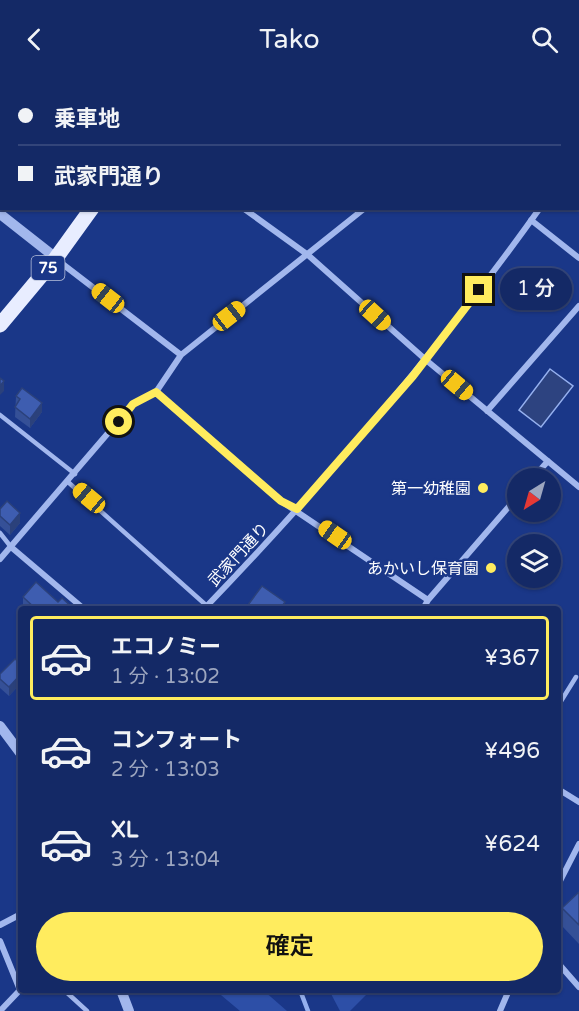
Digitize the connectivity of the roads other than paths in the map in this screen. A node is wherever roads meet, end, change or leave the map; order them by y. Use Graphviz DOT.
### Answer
graph roads {
  1 [pos="91,210"];
  2 [pos="246,210"];
  3 [pos="363,210"];
  4 [pos="538,210"];
  5 [pos="0,214"];
  6 [pos="531,220"];
  7 [pos="308,255"];
  8 [pos="56,258"];
  9 [pos="579,258"];
  10 [pos="579,306"];
  11 [pos="0,325"];
  12 [pos="181,355"];
  13 [pos="426,360"];
  14 [pos="156,392"];
  15 [pos="487,411"];
  16 [pos="0,415"];
  17 [pos="548,461"];
  18 [pos="542,468"];
  19 [pos="75,474"];
  20 [pos="68,482"];
  21 [pos="579,488"];
  22 [pos="297,509"];
  23 [pos="507,509"];
  24 [pos="0,533"];
  25 [pos="11,547"];
  26 [pos="0,559"];
  27 [pos="428,600"];
  28 [pos="80,606"];
  29 [pos="205,606"];
  30 [pos="209,606"];
  31 [pos="425,606"];
  32 [pos="576,677"];
  33 [pos="561,701"];
  34 [pos="0,726"];
  35 [pos="18,750"];
  36 [pos="561,791"];
  37 [pos="579,802"];
  38 [pos="579,844"];
  39 [pos="561,879"];
  40 [pos="18,916"];
  41 [pos="0,925"];
  42 [pos="0,941"];
  43 [pos="561,966"];
  44 [pos="18,985"];
  45 [pos="579,987"];
  46 [pos="18,992"];
  47 [pos="67,993"];
  48 [pos="122,993"];
  49 [pos="508,993"];
  50 [pos="0,1011"];
  51 [pos="87,1011"];
  52 [pos="129,1011"];
  53 [pos="500,1011"];
  1 -- 8 [label="main road, 75"];
  2 -- 7 [label="street"];
  3 -- 7 [label="street"];
  4 -- 6 [label="street, 武家門通り"];
  5 -- 8 [label="street"];
  6 -- 9 [label="street"];
  6 -- 13 [label="street, 武家門通り"];
  7 -- 12 [label="street"];
  7 -- 13 [label="street"];
  8 -- 11 [label="main road, 75"];
  8 -- 12 [label="street"];
  10 -- 15 [label="street"];
  12 -- 14 [label="street"];
  13 -- 15 [label="street"];
  13 -- 22 [label="street, 武家門通り"];
  14 -- 19 [label="street"];
  14 -- 22 [label="street"];
  15 -- 17 [label="street"];
  16 -- 19 [label="lane"];
  17 -- 18 [label="street"];
  17 -- 21 [label="street"];
  19 -- 20 [label="street"];
  20 -- 25 [label="street"];
  20 -- 29 [label="lane"];
  22 -- 27 [label="street"];
  22 -- 30 [label="street, 武家門通り"];
  23 -- 27 [label="street"];
  24 -- 25 [label="lane"];
  25 -- 26 [label="street"];
  25 -- 28 [label="street"];
  27 -- 31 [label="street"];
  32 -- 33 [label="lane"];
  34 -- 35 [label="street"];
  36 -- 37 [label="street"];
  38 -- 39 [label="street"];
  40 -- 41 [label="street"];
  42 -- 44 [label="street"];
  43 -- 45 [label="street"];
  46 -- 50 [label="street"];
  47 -- 51 [label="lane"];
  48 -- 52 [label="street"];
  49 -- 53 [label="street"];
}
